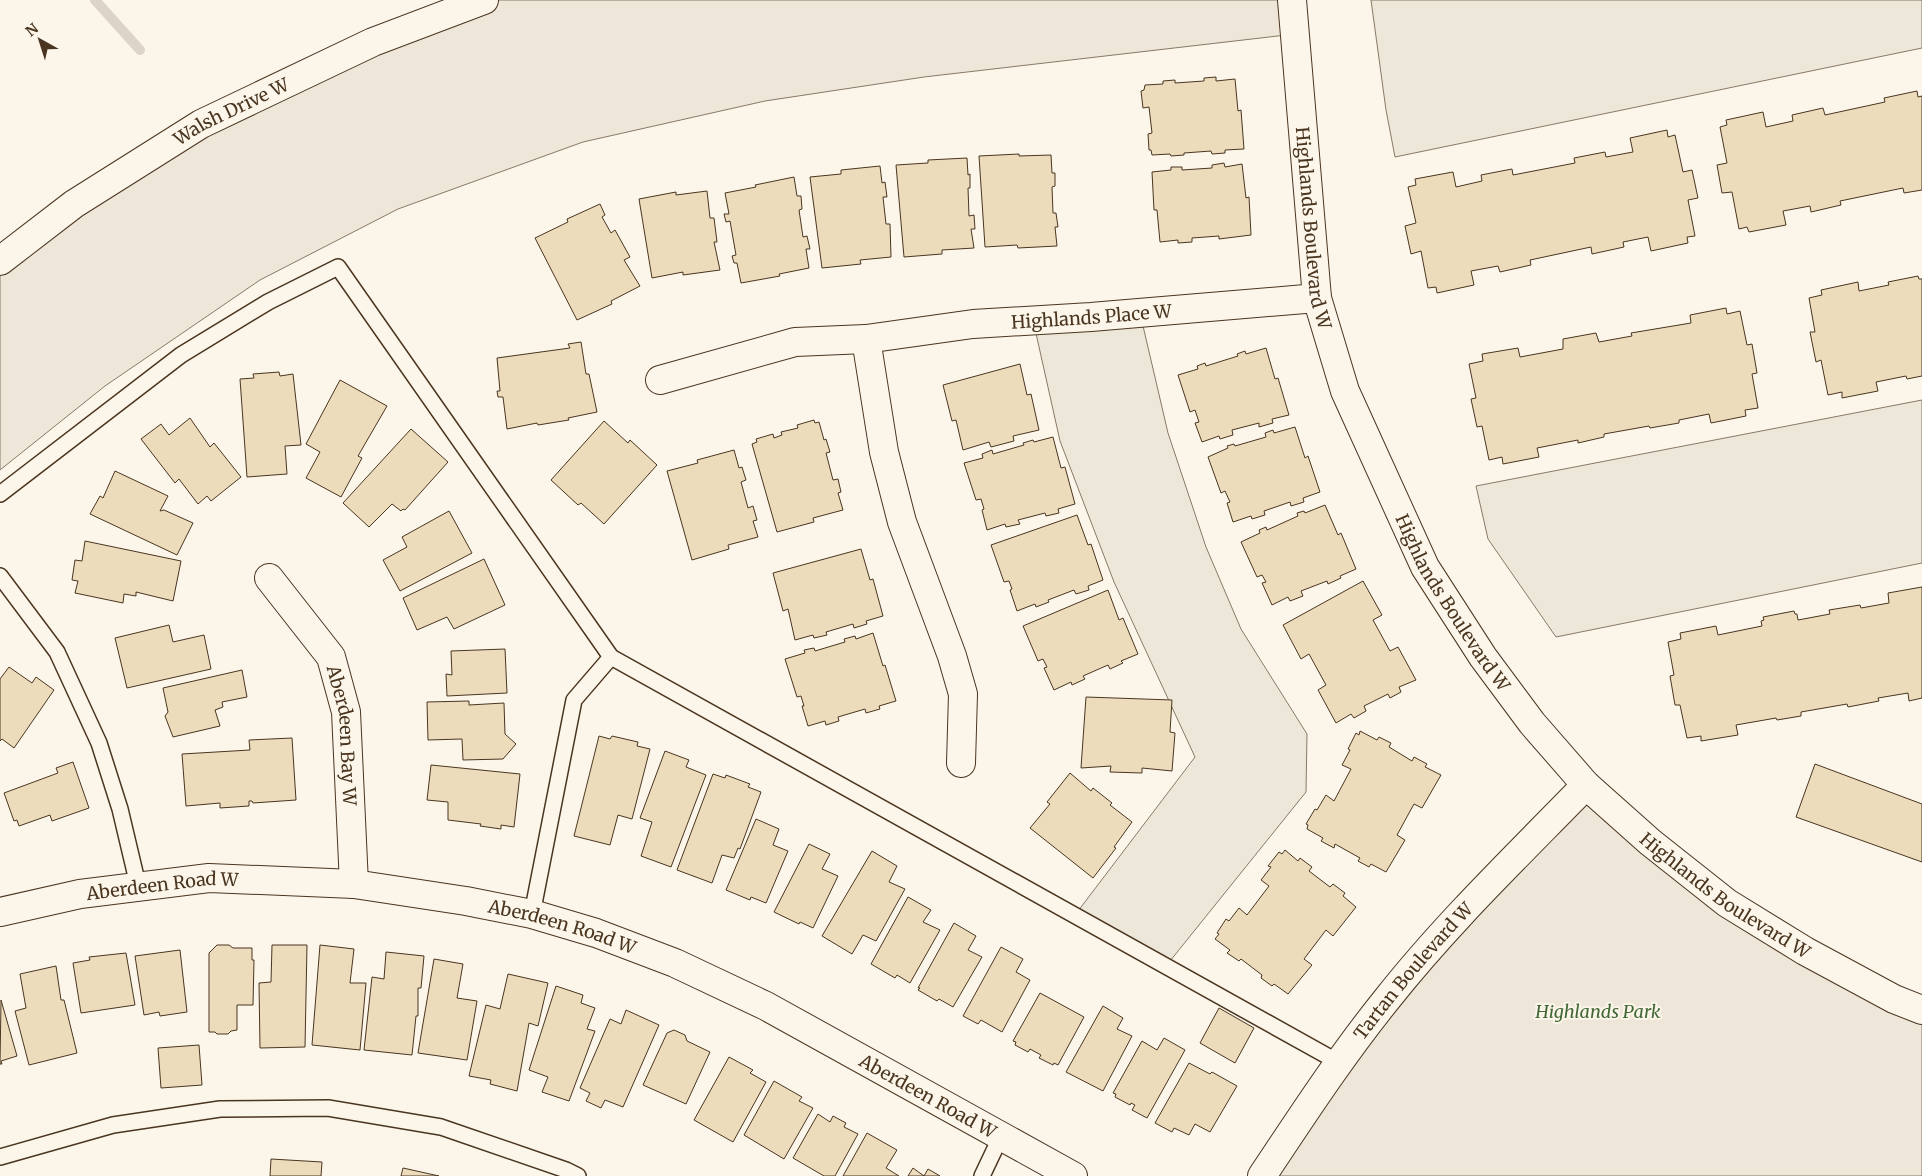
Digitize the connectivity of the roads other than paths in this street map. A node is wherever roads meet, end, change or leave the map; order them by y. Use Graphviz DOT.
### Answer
graph roads {
  1 [pos="484,0"];
  2 [pos="1292,0"];
  3 [pos="0,261"];
  4 [pos="1317,298"];
  5 [pos="866,339"];
  6 [pos="660,380"];
  7 [pos="0,494"];
  8 [pos="0,576"];
  9 [pos="269,578"];
  10 [pos="611,657"];
  11 [pos="960,764"];
  12 [pos="1586,785"];
  13 [pos="354,884"];
  14 [pos="138,885"];
  15 [pos="0,912"];
  16 [pos="532,914"];
  17 [pos="1922,1010"];
  18 [pos="1338,1062"];
  19 [pos="1001,1136"];
  20 [pos="0,1157"];
  21 [pos="578,1176"];
  22 [pos="982,1176"];
  23 [pos="1073,1176"];
  24 [pos="1262,1176"];
  1 -- 3 [label="street, Walsh Drive W"];
  2 -- 4 [label="street, Highlands Boulevard W"];
  4 -- 5 [label="street, Highlands Place W"];
  4 -- 12 [label="street, Highlands Boulevard W"];
  5 -- 6 [label="street, Highlands Place W"];
  5 -- 11 [label="street"];
  7 -- 10 [label="lane"];
  8 -- 14 [label="lane"];
  9 -- 13 [label="street, Aberdeen Bay W"];
  10 -- 16 [label="lane"];
  10 -- 18 [label="lane"];
  12 -- 17 [label="street, Highlands Boulevard W"];
  12 -- 18 [label="street, Tartan Boulevard W"];
  13 -- 14 [label="street, Aberdeen Road W"];
  13 -- 16 [label="street, Aberdeen Road W"];
  14 -- 15 [label="street, Aberdeen Road W"];
  16 -- 19 [label="street, Aberdeen Road W"];
  18 -- 24 [label="street, Tartan Boulevard W"];
  19 -- 22 [label="lane"];
  19 -- 23 [label="street, Aberdeen Road W"];
  20 -- 21 [label="lane"];
}
